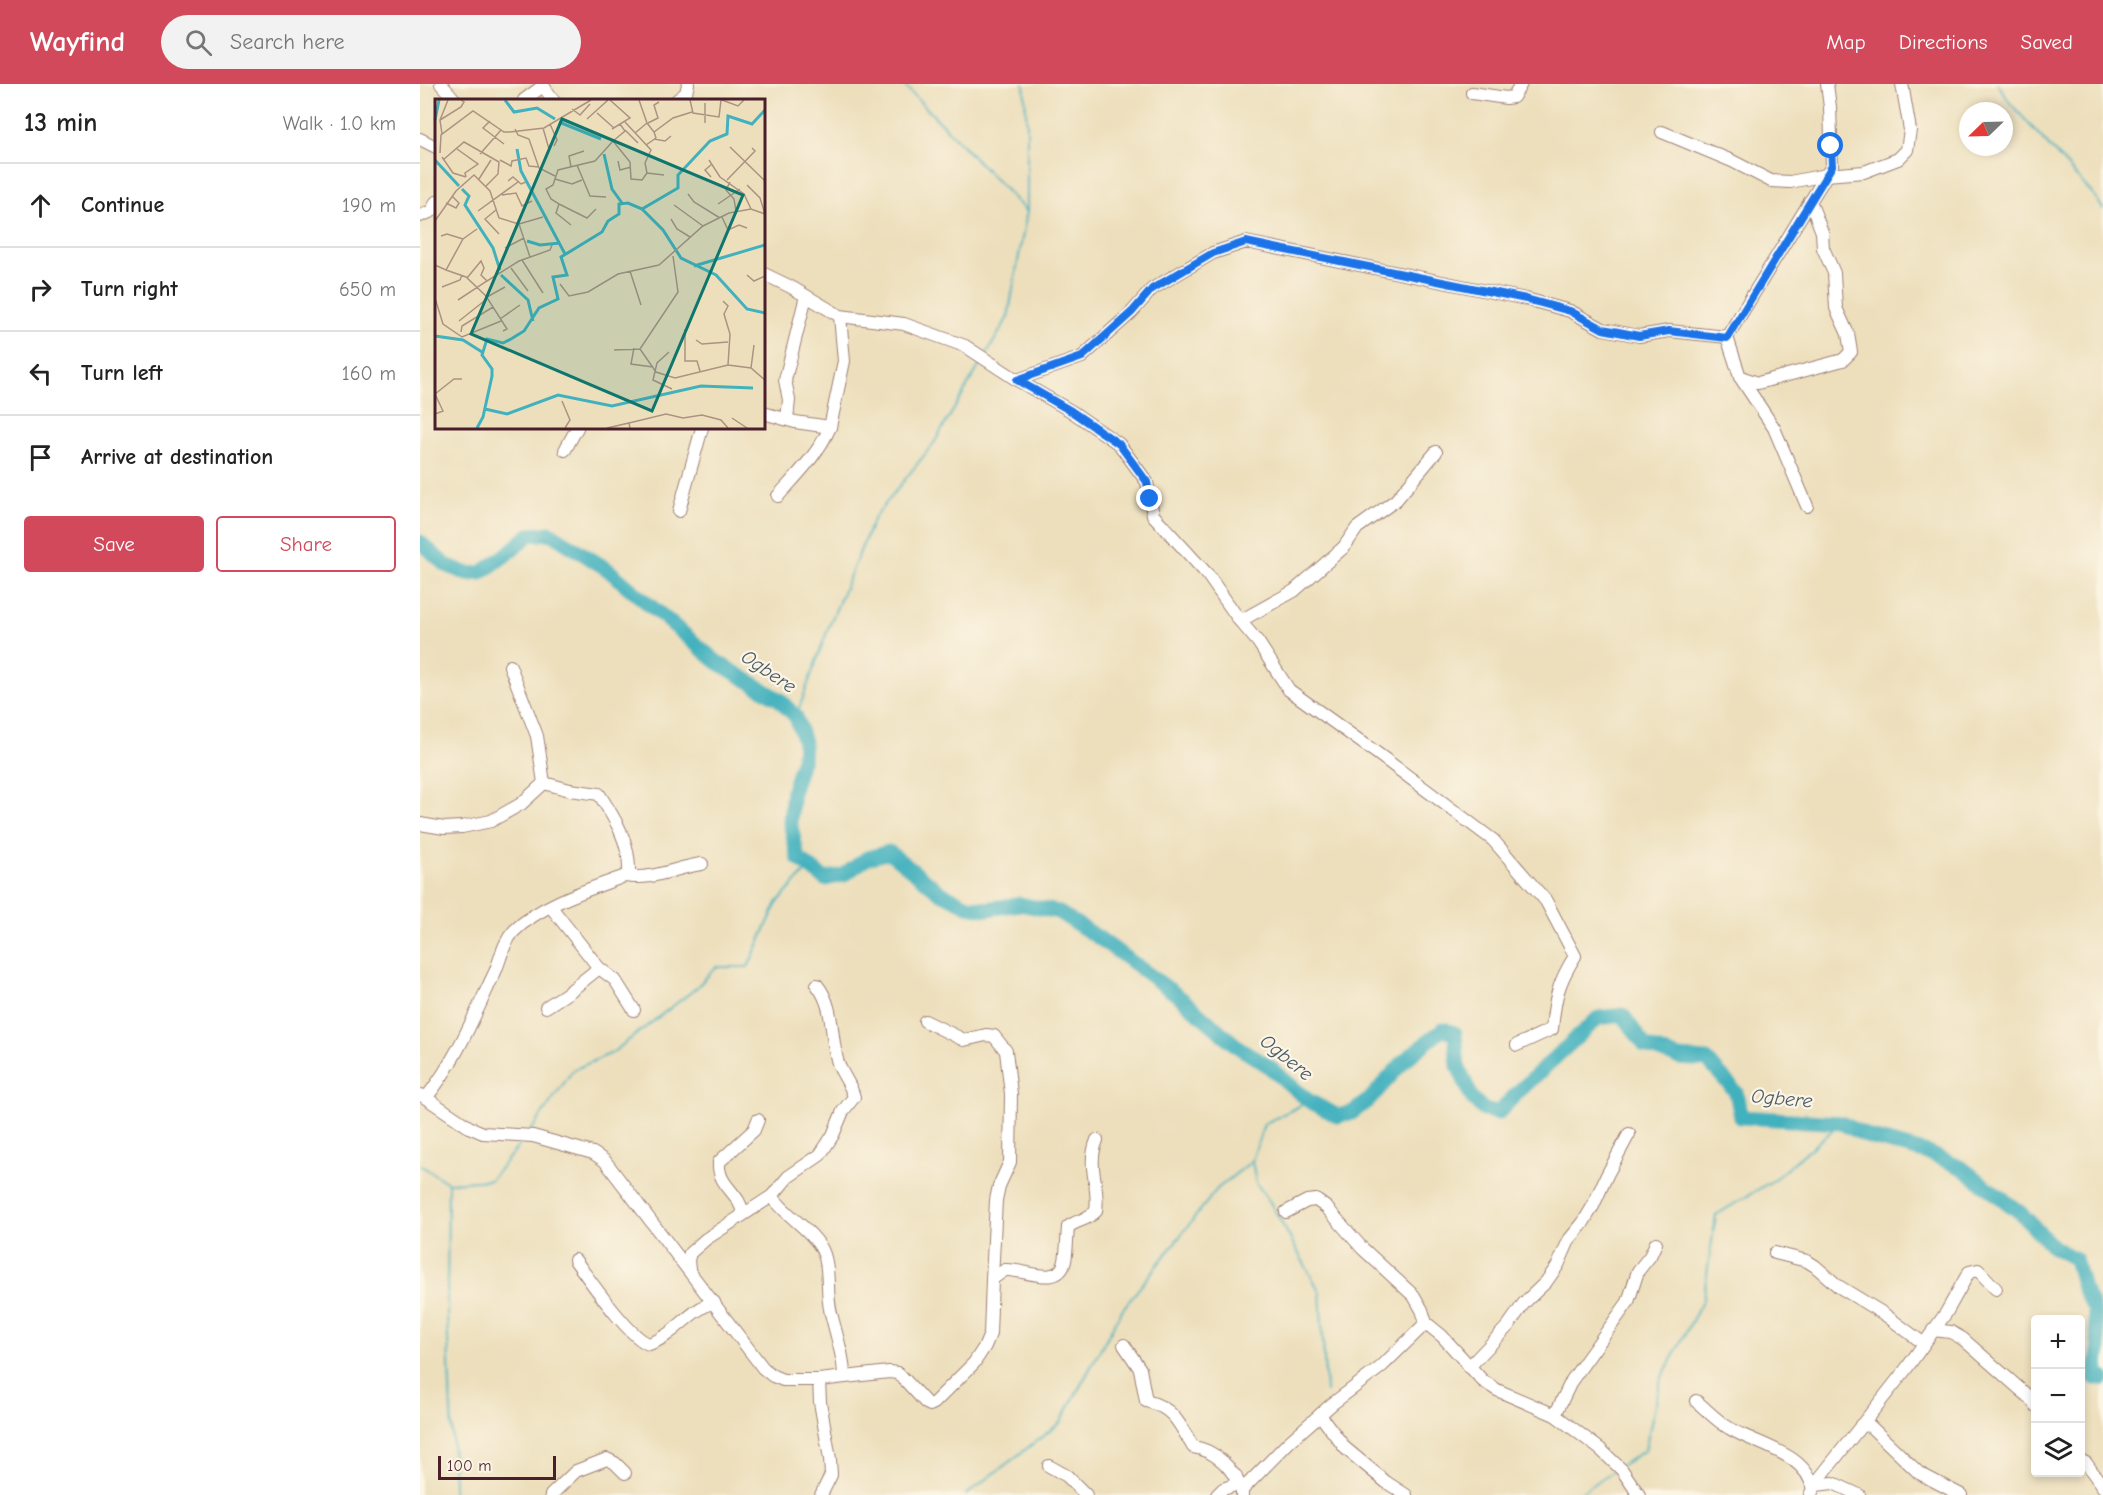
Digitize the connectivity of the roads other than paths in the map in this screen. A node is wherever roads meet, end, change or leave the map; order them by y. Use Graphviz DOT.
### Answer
graph roads {
  1 [pos="441,84"];
  2 [pos="687,84"];
  3 [pos="1521,84"];
  4 [pos="1827,84"];
  5 [pos="1902,84"];
  6 [pos="543,85"];
  7 [pos="1472,93"];
  8 [pos="454,99"];
  9 [pos="525,99"];
  10 [pos="552,99"];
  11 [pos="678,99"];
  12 [pos="1662,132"];
  13 [pos="420,139"];
  14 [pos="435,146"];
  15 [pos="1826,175"];
  16 [pos="1810,201"];
  17 [pos="435,204"];
  18 [pos="420,216"];
  19 [pos="765,274"];
  20 [pos="806,296"];
  21 [pos="840,316"];
  22 [pos="1727,338"];
  23 [pos="1740,377"];
  24 [pos="1017,380"];
  25 [pos="767,414"];
  26 [pos="787,419"];
  27 [pos="830,427"];
  28 [pos="576,429"];
  29 [pos="702,429"];
  30 [pos="565,450"];
  31 [pos="1436,452"];
  32 [pos="778,496"];
  33 [pos="1807,506"];
  34 [pos="679,511"];
  35 [pos="1240,621"];
  36 [pos="510,666"];
  37 [pos="544,783"];
  38 [pos="420,824"];
  39 [pos="702,864"];
  40 [pos="626,876"];
  41 [pos="551,907"];
  42 [pos="599,968"];
  43 [pos="817,985"];
  44 [pos="546,1007"];
  45 [pos="634,1010"];
  46 [pos="925,1021"];
  47 [pos="1517,1045"];
  48 [pos="423,1096"];
  49 [pos="758,1120"];
  50 [pos="1629,1134"];
  51 [pos="1097,1140"];
  52 [pos="772,1196"];
  53 [pos="1287,1212"];
  54 [pos="743,1214"];
  55 [pos="1656,1243"];
  56 [pos="1774,1253"];
  57 [pos="574,1260"];
  58 [pos="689,1270"];
  59 [pos="992,1279"];
  60 [pos="1996,1289"];
  61 [pos="714,1302"];
  62 [pos="1426,1323"];
  63 [pos="1934,1330"];
  64 [pos="1923,1343"];
  65 [pos="1124,1345"];
  66 [pos="1469,1367"];
  67 [pos="843,1377"];
  68 [pos="819,1380"];
  69 [pos="2031,1400"];
  70 [pos="1696,1401"];
  71 [pos="1320,1415"];
  72 [pos="1556,1415"];
  73 [pos="1861,1425"];
  74 [pos="2085,1462"];
  75 [pos="1049,1466"];
  76 [pos="625,1473"];
  77 [pos="1236,1476"];
  78 [pos="2103,1486"];
  79 [pos="1813,1490"];
  80 [pos="1242,1492"];
  81 [pos="551,1495"];
  82 [pos="821,1495"];
  83 [pos="1086,1495"];
  84 [pos="1217,1495"];
  85 [pos="1406,1495"];
  86 [pos="1639,1495"];
  87 [pos="1859,1495"];
  88 [pos="1961,1495"];
  1 -- 8 [label="street"];
  2 -- 11 [label="street"];
  3 -- 7 [label="street"];
  4 -- 15 [label="street"];
  5 -- 15 [label="street"];
  6 -- 9 [label="street"];
  6 -- 10 [label="street"];
  12 -- 15 [label="street"];
  13 -- 14 [label="street"];
  15 -- 16 [label="street"];
  16 -- 22 [label="street"];
  16 -- 23 [label="street"];
  17 -- 18 [label="street"];
  19 -- 20 [label="street"];
  20 -- 21 [label="street"];
  20 -- 26 [label="street"];
  21 -- 24 [label="street"];
  21 -- 27 [label="street"];
  22 -- 23 [label="street"];
  22 -- 24 [label="street"];
  23 -- 33 [label="street"];
  24 -- 35 [label="street"];
  25 -- 26 [label="street"];
  26 -- 27 [label="street"];
  27 -- 32 [label="street"];
  28 -- 30 [label="street"];
  29 -- 34 [label="street"];
  31 -- 35 [label="street"];
  35 -- 47 [label="street"];
  36 -- 37 [label="street"];
  37 -- 38 [label="street"];
  37 -- 40 [label="street"];
  39 -- 40 [label="street"];
  40 -- 41 [label="street"];
  41 -- 42 [label="street"];
  41 -- 48 [label="street"];
  42 -- 44 [label="street"];
  42 -- 45 [label="street"];
  43 -- 52 [label="street"];
  46 -- 59 [label="street"];
  48 -- 58 [label="street"];
  49 -- 54 [label="street"];
  50 -- 66 [label="street"];
  51 -- 59 [label="street"];
  52 -- 54 [label="street"];
  52 -- 67 [label="street"];
  53 -- 62 [label="street"];
  54 -- 58 [label="street"];
  55 -- 72 [label="street"];
  56 -- 64 [label="street"];
  57 -- 61 [label="street"];
  58 -- 61 [label="street"];
  59 -- 67 [label="street"];
  60 -- 63 [label="street"];
  61 -- 68 [label="street"];
  62 -- 66 [label="street"];
  62 -- 71 [label="street"];
  63 -- 64 [label="street"];
  63 -- 69 [label="street"];
  64 -- 73 [label="street"];
  65 -- 77 [label="street"];
  66 -- 72 [label="street"];
  67 -- 68 [label="street"];
  68 -- 82 [label="street"];
  70 -- 79 [label="street"];
  71 -- 80 [label="street"];
  71 -- 85 [label="street"];
  72 -- 86 [label="street"];
  73 -- 79 [label="street"];
  73 -- 88 [label="street"];
  74 -- 78 [label="street"];
  75 -- 83 [label="street"];
  76 -- 81 [label="street"];
  77 -- 80 [label="street"];
  77 -- 84 [label="street"];
  79 -- 87 [label="street"];
}
